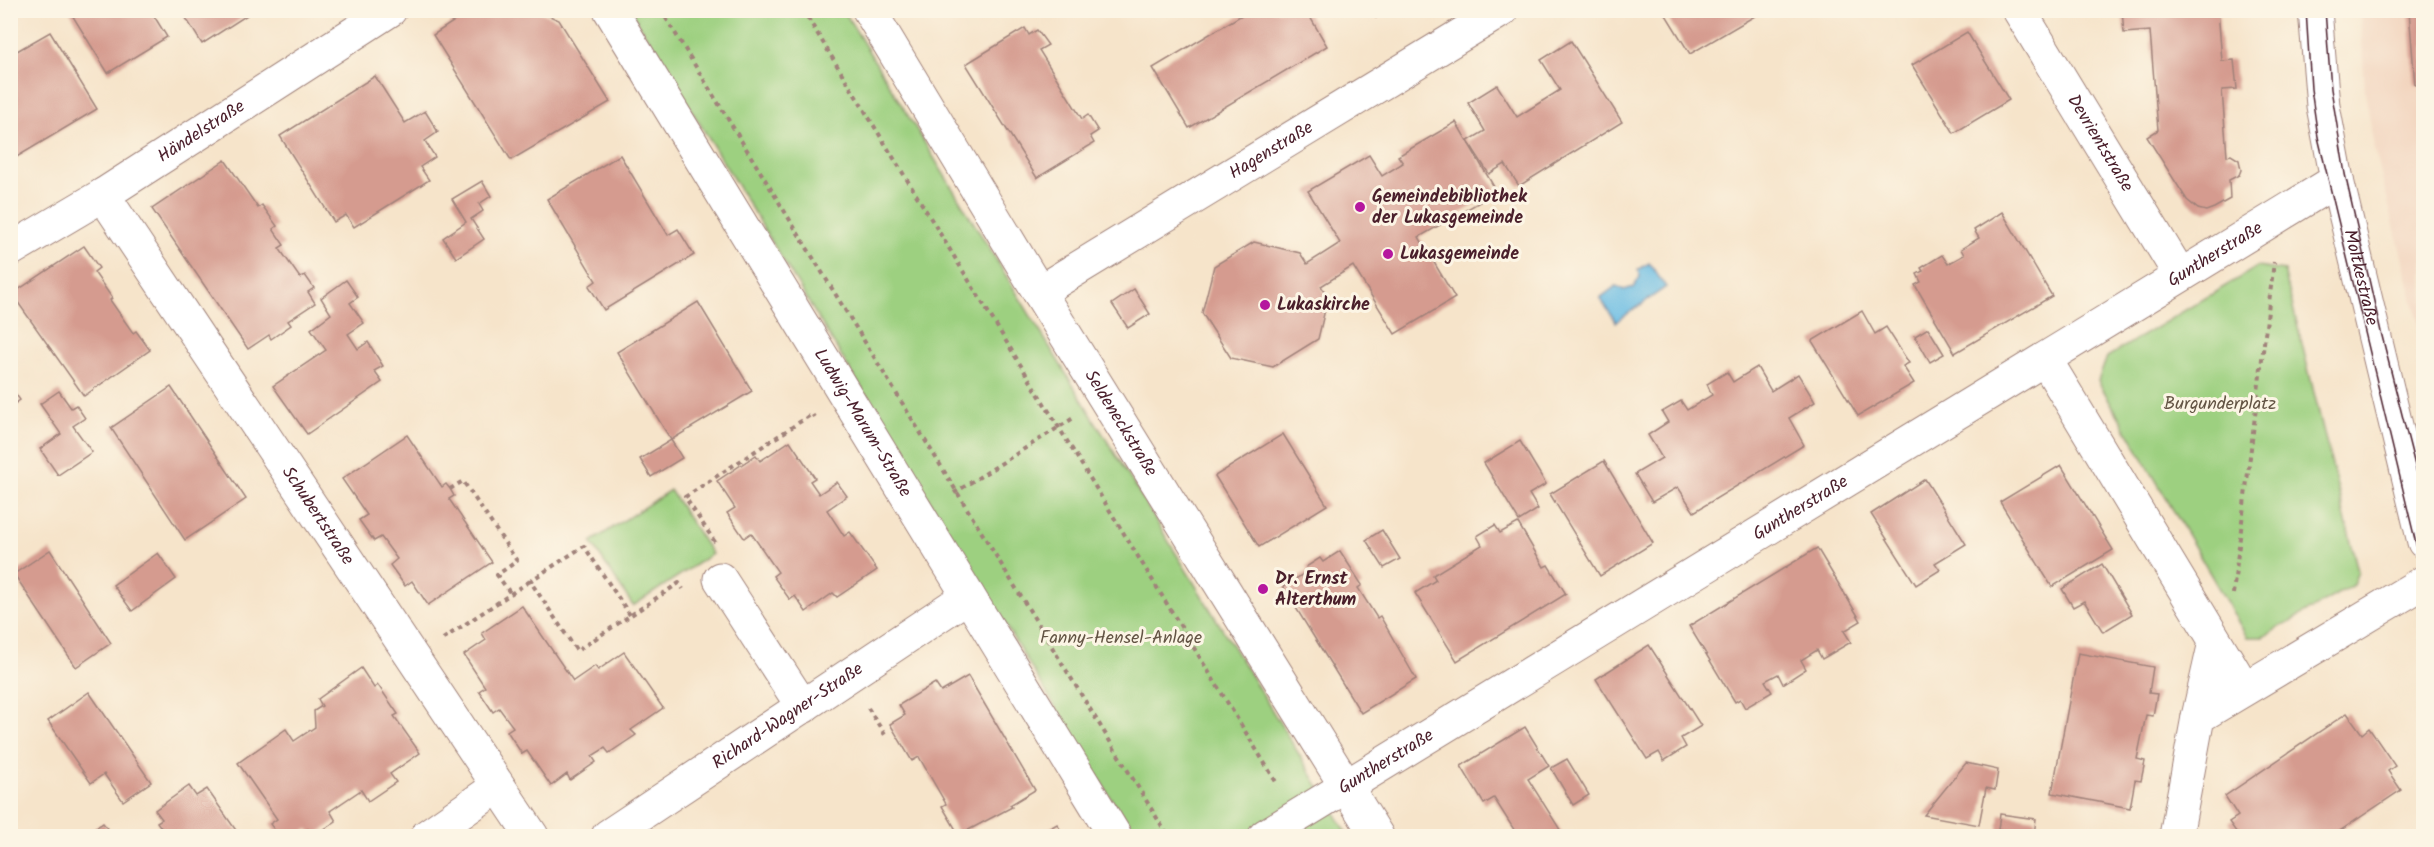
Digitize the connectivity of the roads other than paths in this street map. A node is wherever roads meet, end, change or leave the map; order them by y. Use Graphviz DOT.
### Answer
graph roads {
  1 [pos="390,10"];
  2 [pos="610,10"];
  3 [pos="869,10"];
  4 [pos="1502,10"];
  5 [pos="2019,10"];
  6 [pos="2315,10"];
  7 [pos="2337,180"];
  8 [pos="104,195"];
  9 [pos="10,250"];
  10 [pos="2180,275"];
  11 [pos="1040,292"];
  12 [pos="2045,359"];
  13 [pos="2424,542"];
  14 [pos="720,579"];
  15 [pos="2424,582"];
  16 [pos="968,596"];
  17 [pos="2215,642"];
  18 [pos="2244,688"];
  19 [pos="803,707"];
  20 [pos="2198,717"];
  21 [pos="1346,786"];
  22 [pos="497,787"];
  23 [pos="427,837"];
  24 [pos="532,837"];
  25 [pos="608,837"];
  26 [pos="1115,837"];
  27 [pos="1265,837"];
  28 [pos="1377,837"];
  29 [pos="2176,837"];
  1 -- 8 [label="street, Händelstraße"];
  2 -- 16 [label="street, Ludwig-Marum-Straße"];
  3 -- 11 [label="street, Seldeneckstraße"];
  4 -- 11 [label="street, Hagenstraße"];
  5 -- 10 [label="street, Devrientstraße"];
  6 -- 7 [label="street, Moltkestraße"];
  7 -- 10 [label="street, Guntherstraße"];
  7 -- 13 [label="street, Moltkestraße"];
  8 -- 9 [label="street, Händelstraße"];
  8 -- 22 [label="street, Schubertstraße"];
  10 -- 12 [label="street, Guntherstraße"];
  11 -- 21 [label="street, Seldeneckstraße"];
  12 -- 17 [label="street"];
  12 -- 21 [label="street, Guntherstraße"];
  14 -- 19 [label="street"];
  15 -- 18 [label="street"];
  16 -- 19 [label="street, Richard-Wagner-Straße"];
  16 -- 26 [label="street, Ludwig-Marum-Straße"];
  17 -- 18 [label="street"];
  17 -- 20 [label="street"];
  18 -- 20 [label="street"];
  19 -- 25 [label="street, Richard-Wagner-Straße"];
  20 -- 29 [label="street"];
  21 -- 27 [label="street, Guntherstraße"];
  21 -- 28 [label="street, Seldeneckstraße"];
  22 -- 23 [label="street"];
  22 -- 24 [label="street, Schubertstraße"];
}
